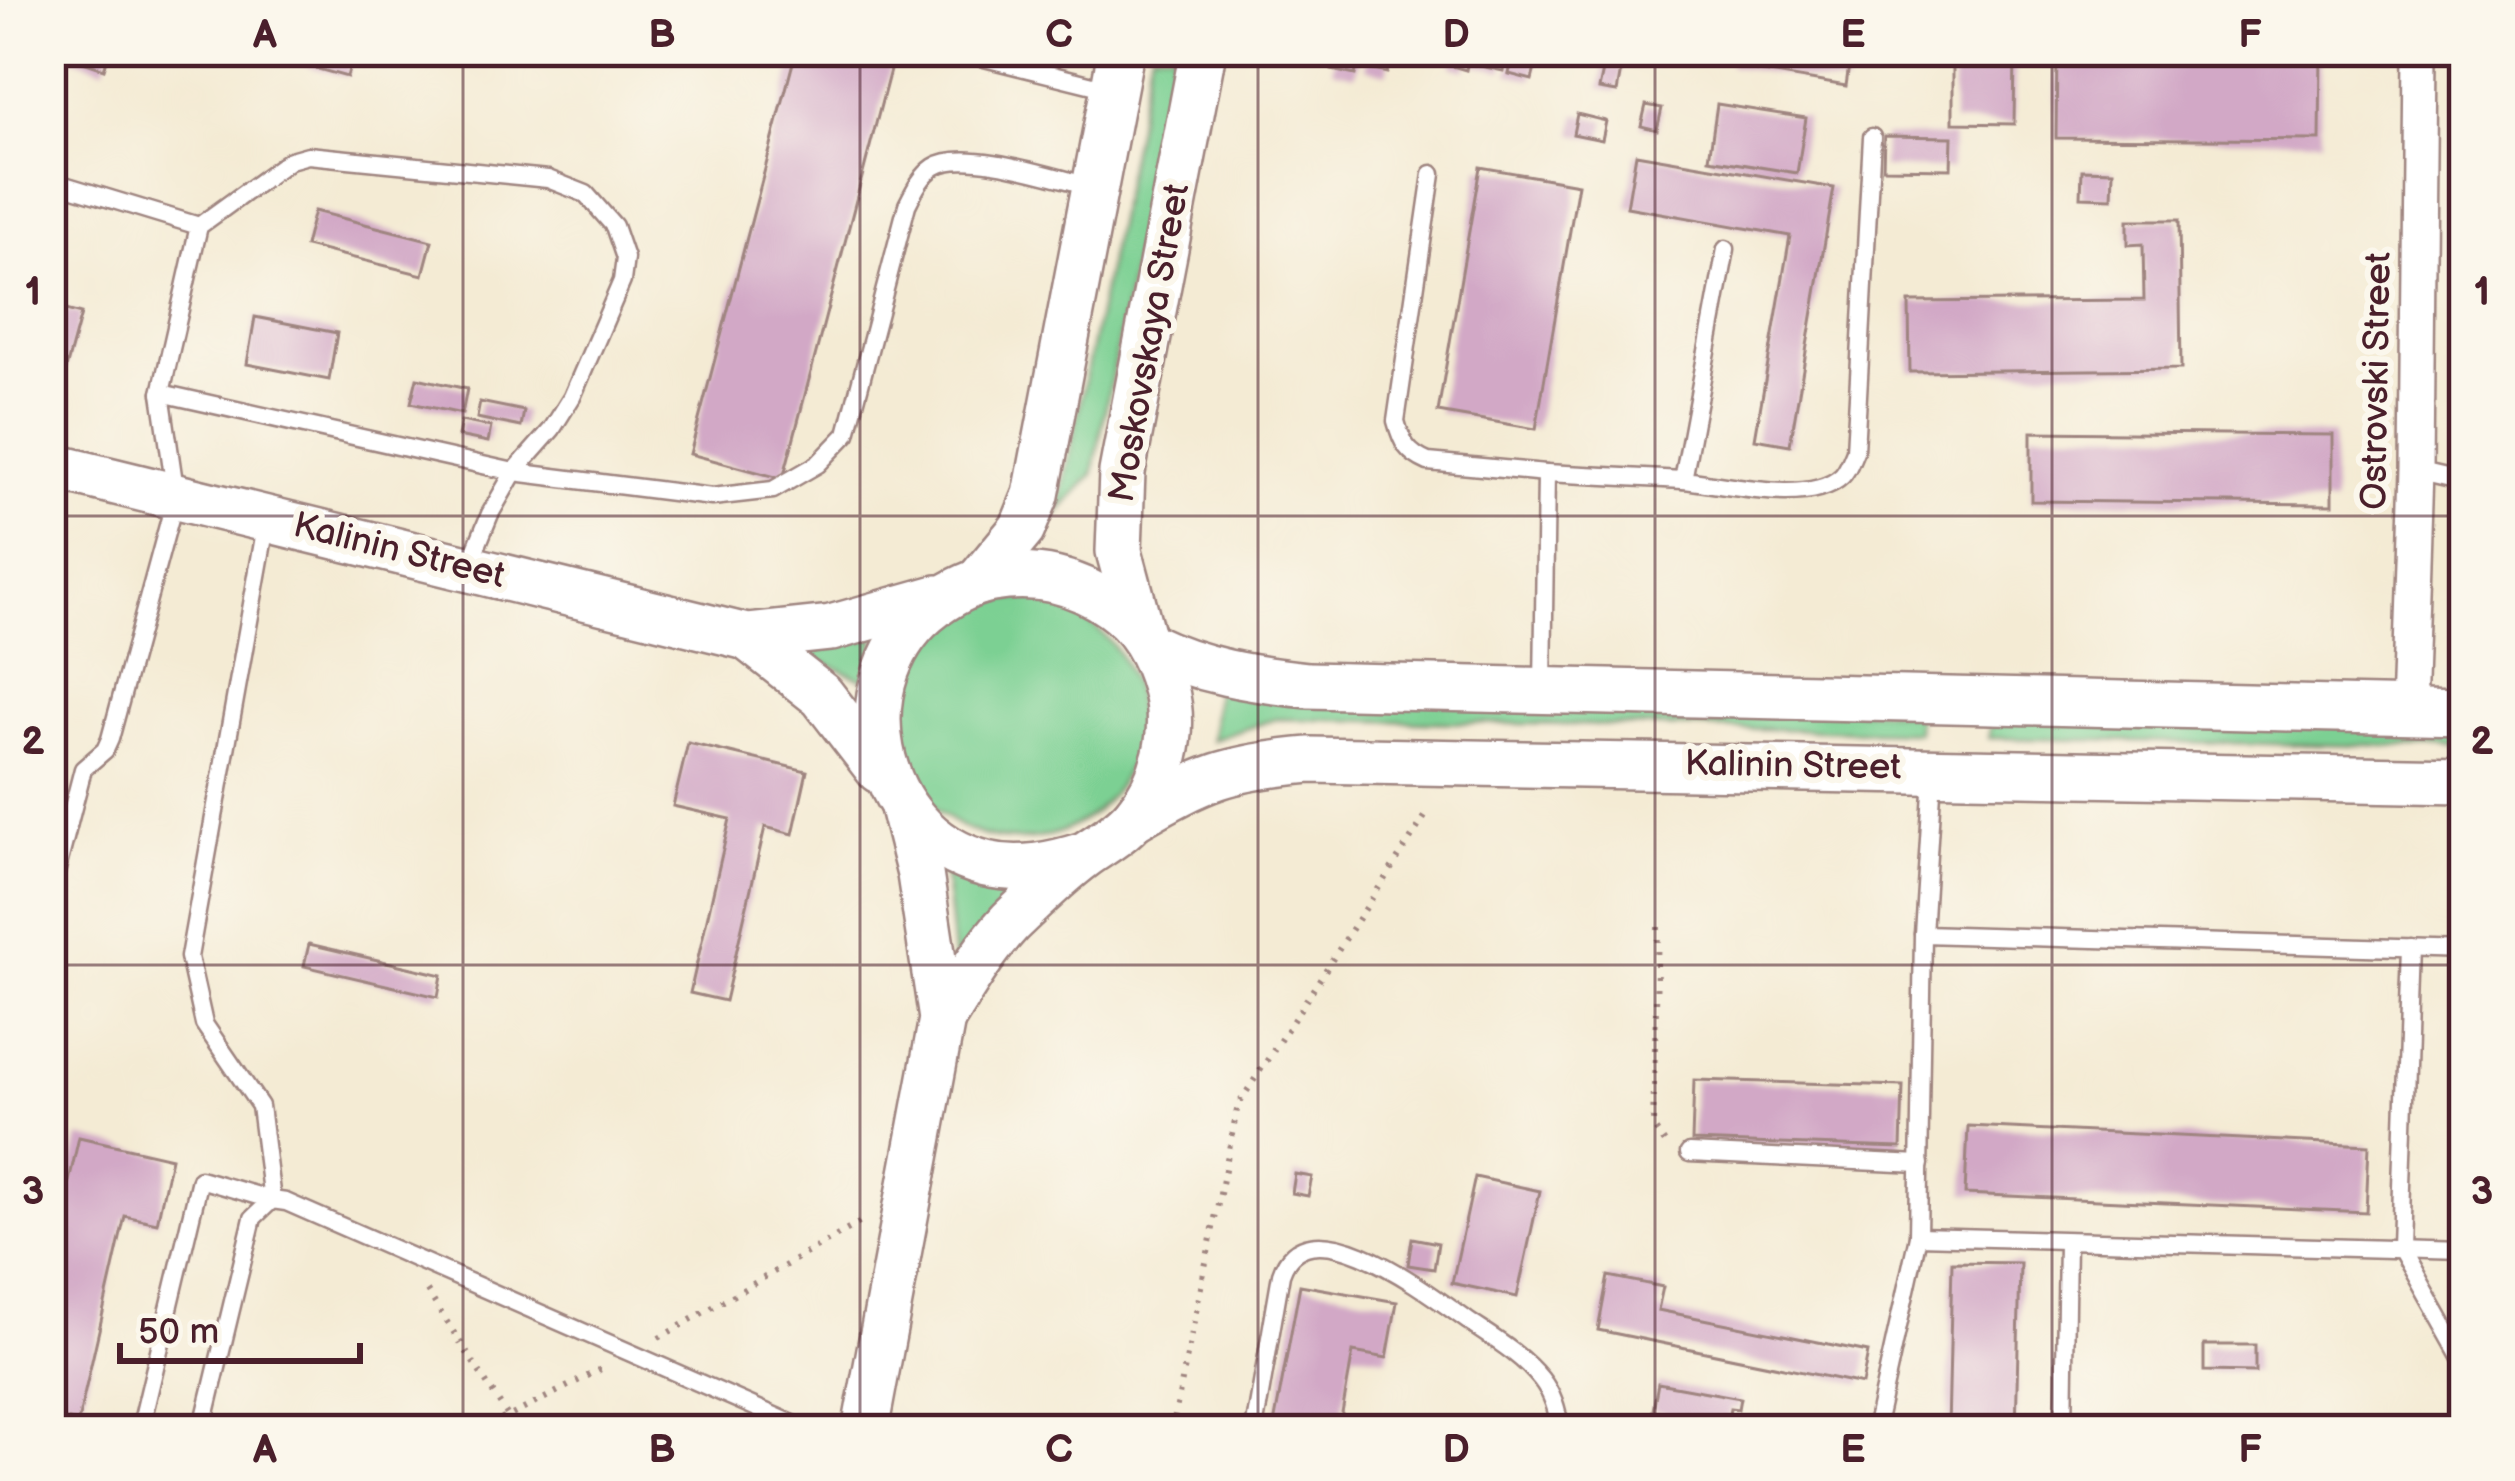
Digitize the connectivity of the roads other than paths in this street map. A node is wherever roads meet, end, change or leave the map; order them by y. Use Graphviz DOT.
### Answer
graph roads {
  1 [pos="956,51"];
  2 [pos="1203,51"];
  3 [pos="2420,51"];
  4 [pos="1118,71"];
  5 [pos="1872,137"];
  6 [pos="1432,173"];
  7 [pos="51,181"];
  8 [pos="1095,187"];
  9 [pos="199,226"];
  10 [pos="1726,249"];
  11 [pos="161,393"];
  12 [pos="51,466"];
  13 [pos="2416,471"];
  14 [pos="514,472"];
  15 [pos="1546,473"];
  16 [pos="1683,480"];
  17 [pos="2464,482"];
  18 [pos="176,496"];
  19 [pos="267,519"];
  20 [pos="468,568"];
  21 [pos="965,587"];
  22 [pos="748,637"];
  23 [pos="1145,639"];
  24 [pos="1543,690"];
  25 [pos="1934,699"];
  26 [pos="2408,711"];
  27 [pos="2464,712"];
  28 [pos="1934,769"];
  29 [pos="2464,781"];
  30 [pos="898,798"];
  31 [pos="1135,818"];
  32 [pos="1084,855"];
  33 [pos="51,892"];
  34 [pos="1923,934"];
  35 [pos="2410,948"];
  36 [pos="2464,950"];
  37 [pos="942,1019"];
  38 [pos="1690,1153"];
  39 [pos="1920,1164"];
  40 [pos="272,1200"];
  41 [pos="1918,1236"];
  42 [pos="2067,1242"];
  43 [pos="2400,1247"];
  44 [pos="2464,1251"];
  45 [pos="2464,1361"];
  46 [pos="140,1430"];
  47 [pos="202,1430"];
  48 [pos="807,1430"];
  49 [pos="865,1430"];
  50 [pos="1255,1430"];
  51 [pos="1560,1430"];
  52 [pos="1876,1430"];
  53 [pos="2064,1430"];
  1 -- 4 [label="lane"];
  2 -- 23 [label="main road, Moskovskaya Street"];
  3 -- 13 [label="street, Ostrovski Street"];
  4 -- 8 [label="main road"];
  5 -- 16 [label="lane"];
  6 -- 15 [label="lane"];
  7 -- 9 [label="lane"];
  8 -- 14 [label="lane"];
  8 -- 21 [label="main road"];
  9 -- 11 [label="lane"];
  9 -- 14 [label="lane"];
  10 -- 16 [label="lane"];
  11 -- 14 [label="lane"];
  11 -- 18 [label="lane"];
  12 -- 18 [label="main road, Kalinin Street"];
  13 -- 17 [label="lane"];
  13 -- 26 [label="street, Ostrovski Street"];
  14 -- 20 [label="lane"];
  15 -- 16 [label="lane"];
  15 -- 24 [label="lane"];
  18 -- 19 [label="main road, Kalinin Street"];
  18 -- 33 [label="lane"];
  19 -- 20 [label="main road, Kalinin Street"];
  19 -- 40 [label="lane"];
  20 -- 22 [label="main road, Kalinin Street"];
  21 -- 22 [label="main road, Kalinin Street"];
  21 -- 23 [label="main road"];
  21 -- 30 [label="main road"];
  22 -- 30 [label="main road, Kalinin Street"];
  23 -- 24 [label="main road, Kalinin Street"];
  23 -- 31 [label="main road"];
  24 -- 25 [label="main road, Kalinin Street"];
  25 -- 26 [label="main road, Kalinin Street"];
  25 -- 28 [label="main road"];
  26 -- 27 [label="main road, Kalinin Street"];
  28 -- 29 [label="main road, Kalinin Street"];
  28 -- 31 [label="main road, Kalinin Street"];
  28 -- 34 [label="lane"];
  30 -- 32 [label="main road"];
  30 -- 37 [label="main road"];
  31 -- 32 [label="main road"];
  32 -- 37 [label="main road"];
  34 -- 35 [label="lane"];
  34 -- 39 [label="lane"];
  35 -- 36 [label="lane"];
  35 -- 43 [label="lane"];
  37 -- 49 [label="main road"];
  38 -- 39 [label="lane"];
  39 -- 41 [label="lane"];
  40 -- 46 [label="lane"];
  40 -- 47 [label="lane"];
  40 -- 48 [label="lane"];
  41 -- 42 [label="lane"];
  41 -- 52 [label="lane"];
  42 -- 43 [label="lane"];
  42 -- 53 [label="lane"];
  43 -- 44 [label="lane"];
  43 -- 45 [label="lane"];
  50 -- 51 [label="lane"];
}
